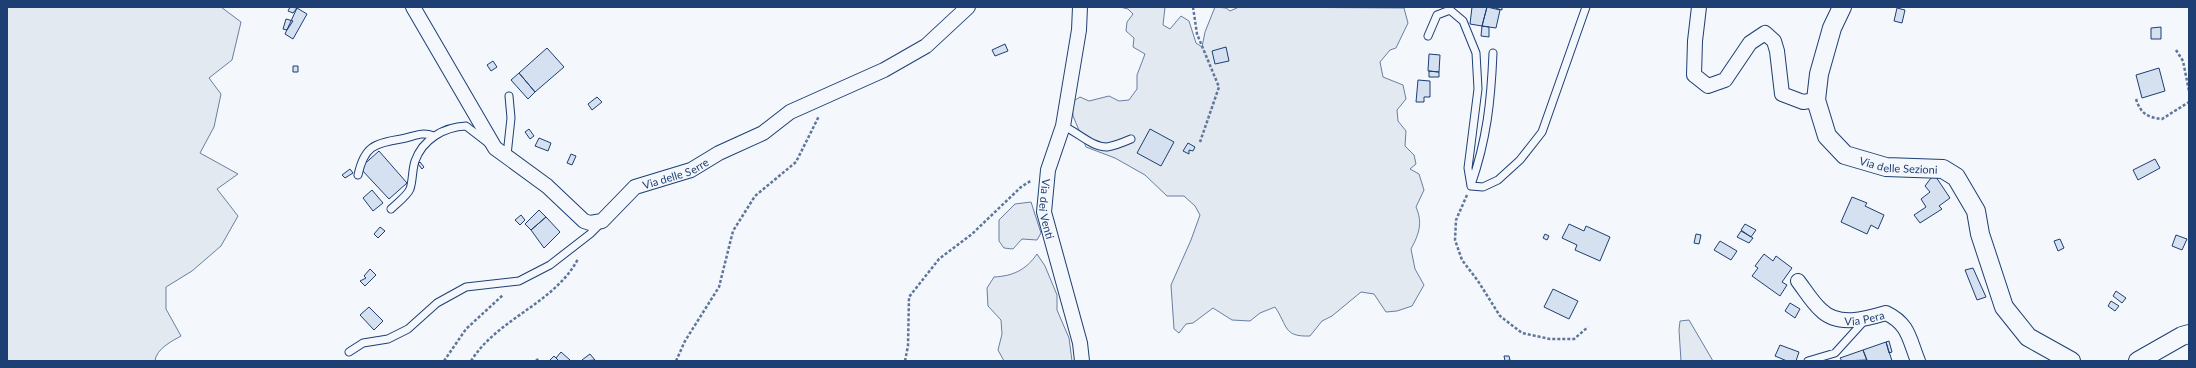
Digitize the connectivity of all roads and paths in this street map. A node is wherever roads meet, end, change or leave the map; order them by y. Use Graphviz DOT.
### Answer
graph roads {
  1 [pos="413,7"];
  2 [pos="968,7"];
  3 [pos="1080,7"];
  4 [pos="1193,7"];
  5 [pos="1586,7"];
  6 [pos="1699,7"];
  7 [pos="1842,7"];
  8 [pos="1428,36"];
  9 [pos="2176,50"];
  10 [pos="1493,54"];
  11 [pos="2189,91"];
  12 [pos="509,96"];
  13 [pos="2136,99"];
  14 [pos="1816,100"];
  15 [pos="2189,102"];
  16 [pos="820,114"];
  17 [pos="1063,126"];
  18 [pos="434,136"];
  19 [pos="1131,139"];
  20 [pos="1200,142"];
  21 [pos="495,148"];
  22 [pos="507,155"];
  23 [pos="1048,170"];
  24 [pos="358,175"];
  25 [pos="1471,186"];
  26 [pos="391,209"];
  27 [pos="602,221"];
  28 [pos="579,257"];
  29 [pos="519,281"];
  30 [pos="1798,281"];
  31 [pos="1865,320"];
  32 [pos="1588,327"];
  33 [pos="2189,334"];
  34 [pos="349,352"];
  35 [pos="539,358"];
  36 [pos="444,361"];
  37 [pos="471,361"];
  38 [pos="536,361"];
  39 [pos="676,361"];
  40 [pos="905,361"];
  41 [pos="1082,361"];
  42 [pos="1808,361"];
  43 [pos="1918,361"];
  44 [pos="2071,361"];
  45 [pos="2138,361"];
  1 -- 21 [label="street"];
  2 -- 27 [label="street, Via delle Serre"];
  3 -- 17 [label="street, Via dei Venti"];
  4 -- 20 [label="path"];
  5 -- 25 [label="lane"];
  6 -- 14 [label="street"];
  7 -- 14 [label="street, Via delle Sezioni"];
  8 -- 25 [label="lane"];
  9 -- 11 [label="path"];
  10 -- 25 [label="lane"];
  12 -- 22 [label="lane"];
  13 -- 15 [label="path"];
  14 -- 44 [label="street, Via delle Sezioni"];
  16 -- 39 [label="path"];
  17 -- 19 [label="lane"];
  17 -- 23 [label="street, Via dei Venti"];
  18 -- 21 [label="lane"];
  18 -- 24 [label="lane"];
  18 -- 26 [label="lane"];
  21 -- 22 [label="street"];
  22 -- 27 [label="street"];
  23 -- 40 [label="path"];
  23 -- 41 [label="street, Via dei Venti"];
  25 -- 32 [label="path"];
  27 -- 29 [label="lane"];
  28 -- 37 [label="path"];
  29 -- 34 [label="lane"];
  29 -- 36 [label="path"];
  30 -- 31 [label="street, Via Pera"];
  31 -- 42 [label="lane"];
  31 -- 43 [label="street, Via Pera"];
  33 -- 45 [label="street"];
  35 -- 38 [label="path"];
}
